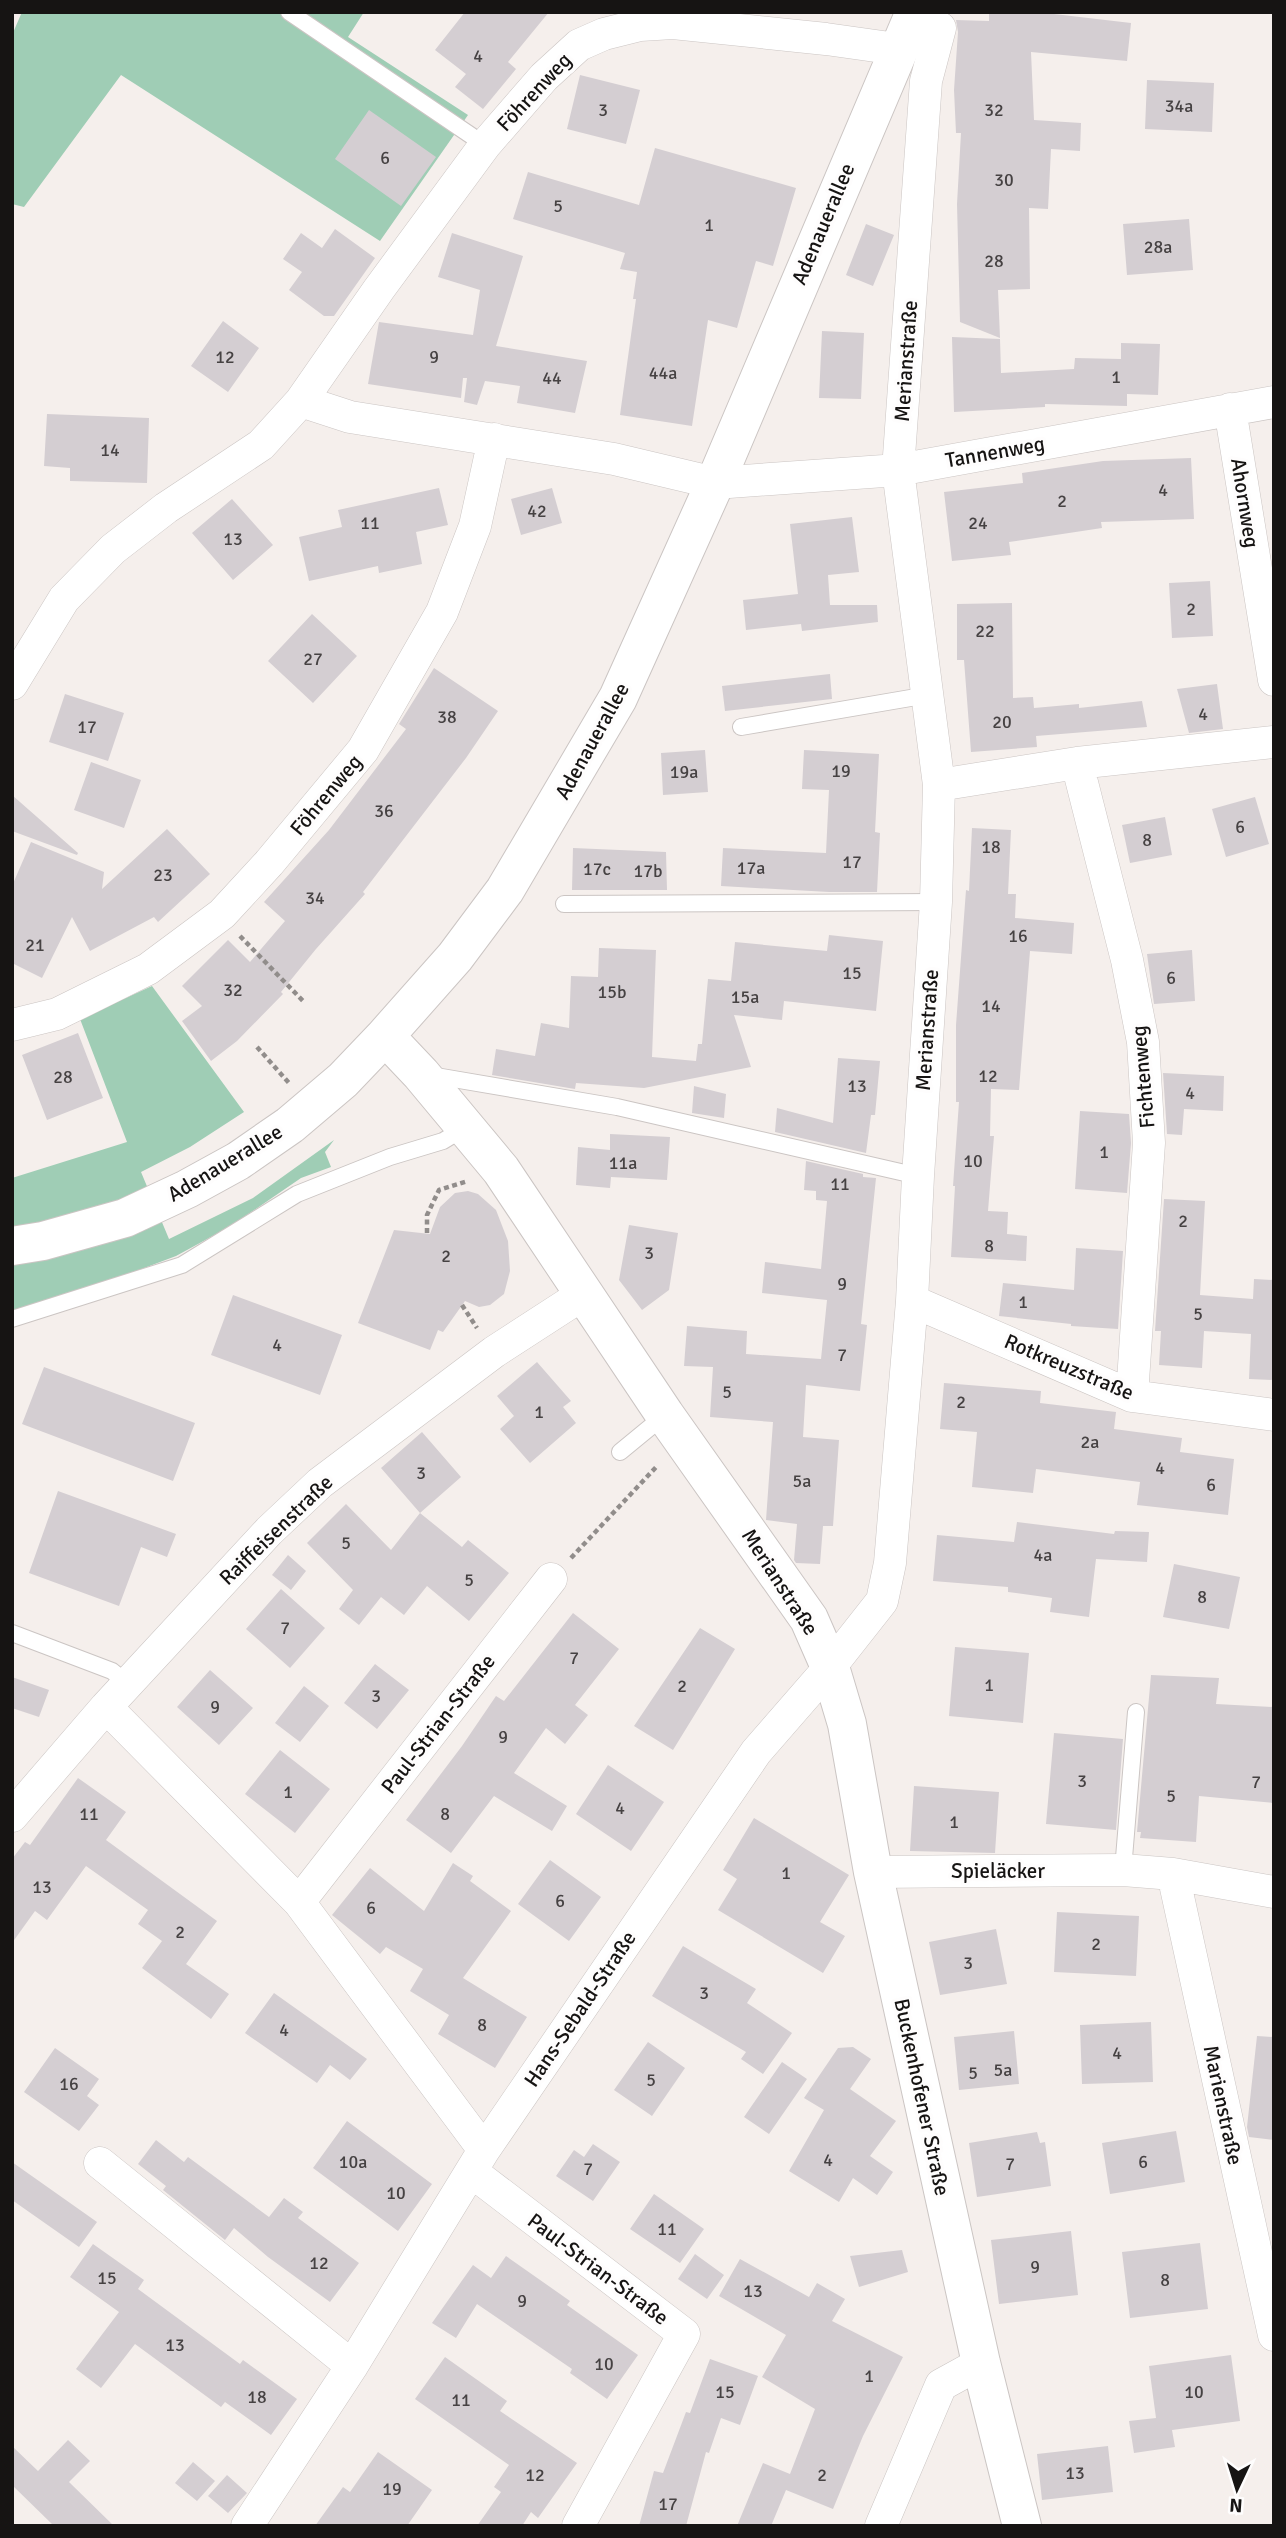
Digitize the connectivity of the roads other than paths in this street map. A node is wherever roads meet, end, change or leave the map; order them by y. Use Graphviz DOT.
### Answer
graph roads {
  1 [pos="289,12"];
  2 [pos="670,18"];
  3 [pos="927,20"];
  4 [pos="897,49"];
  5 [pos="485,145"];
  6 [pos="301,401"];
  7 [pos="1274,402"];
  8 [pos="1230,409"];
  9 [pos="494,439"];
  10 [pos="898,470"];
  11 [pos="715,483"];
  12 [pos="1274,680"];
  13 [pos="12,684"];
  14 [pos="928,695"];
  15 [pos="741,727"];
  16 [pos="1274,743"];
  17 [pos="1077,763"];
  18 [pos="939,786"];
  19 [pos="936,902"];
  20 [pos="564,904"];
  21 [pos="12,1026"];
  22 [pos="385,1036"];
  23 [pos="421,1074"];
  24 [pos="466,1127"];
  25 [pos="918,1176"];
  26 [pos="12,1246"];
  27 [pos="585,1293"];
  28 [pos="912,1301"];
  29 [pos="12,1319"];
  30 [pos="1132,1396"];
  31 [pos="1274,1415"];
  32 [pos="674,1427"];
  33 [pos="620,1452"];
  34 [pos="551,1579"];
  35 [pos="12,1633"];
  36 [pos="830,1667"];
  37 [pos="128,1684"];
  38 [pos="106,1707"];
  39 [pos="1136,1712"];
  40 [pos="12,1816"];
  41 [pos="1123,1870"];
  42 [pos="873,1872"];
  43 [pos="1173,1874"];
  44 [pos="1274,1892"];
  45 [pos="299,1902"];
  46 [pos="478,2161"];
  47 [pos="100,2163"];
  48 [pos="1268,2284"];
  49 [pos="1274,2335"];
  50 [pos="981,2363"];
  51 [pos="352,2366"];
  52 [pos="247,2526"];
  53 [pos="578,2526"];
  54 [pos="881,2526"];
  55 [pos="1022,2526"];
  1 -- 5 [label="lane"];
  2 -- 4 [label="street, Föhrenweg"];
  2 -- 5 [label="street, Föhrenweg"];
  3 -- 4 [label="street, Adenauerallee"];
  3 -- 10 [label="street, Merianstraße"];
  4 -- 11 [label="street, Adenauerallee"];
  5 -- 6 [label="street, Föhrenweg"];
  6 -- 9 [label="street"];
  6 -- 13 [label="street, Föhrenweg"];
  7 -- 8 [label="street, Tannenweg"];
  8 -- 10 [label="street, Tannenweg"];
  8 -- 12 [label="street, Ahornweg"];
  9 -- 11 [label="street"];
  9 -- 21 [label="street, Föhrenweg"];
  10 -- 11 [label="street, Tannenweg"];
  10 -- 14 [label="street, Merianstraße"];
  11 -- 22 [label="street, Adenauerallee"];
  14 -- 15 [label="lane"];
  14 -- 18 [label="street, Merianstraße"];
  16 -- 17 [label="street"];
  17 -- 18 [label="street"];
  17 -- 30 [label="street, Fichtenweg"];
  18 -- 19 [label="street, Merianstraße"];
  19 -- 20 [label="lane"];
  19 -- 25 [label="street, Merianstraße"];
  22 -- 23 [label="street, Merianstraße"];
  22 -- 26 [label="street, Adenauerallee"];
  23 -- 24 [label="street, Merianstraße"];
  23 -- 25 [label="lane"];
  24 -- 27 [label="street, Merianstraße"];
  24 -- 29 [label="lane"];
  25 -- 28 [label="street, Merianstraße"];
  27 -- 32 [label="street, Merianstraße"];
  27 -- 37 [label="street, Raiffeisenstraße"];
  28 -- 30 [label="street, Rotkreuzstraße"];
  28 -- 36 [label="street, Merianstraße"];
  30 -- 31 [label="street, Rotkreuzstraße"];
  32 -- 33 [label="lane"];
  32 -- 36 [label="street, Merianstraße"];
  34 -- 45 [label="street, Paul-Strian-Straße"];
  35 -- 37 [label="lane"];
  36 -- 42 [label="street, Buckenhofener Straße"];
  36 -- 46 [label="street, Hans-Sebald-Straße"];
  37 -- 38 [label="street, Raiffeisenstraße"];
  38 -- 40 [label="street, Raiffeisenstraße"];
  38 -- 45 [label="street, Paul-Strian-Straße"];
  39 -- 41 [label="lane"];
  41 -- 42 [label="street, Spieläcker"];
  41 -- 43 [label="street, Spieläcker"];
  42 -- 50 [label="street, Buckenhofener Straße"];
  43 -- 44 [label="street, Spieläcker"];
  43 -- 48 [label="street, Marienstraße"];
  45 -- 46 [label="street, Paul-Strian-Straße"];
  46 -- 51 [label="street, Hans-Sebald-Straße"];
  46 -- 53 [label="street, Paul-Strian-Straße"];
  47 -- 51 [label="street"];
  48 -- 49 [label="street, Marienstraße"];
  50 -- 54 [label="street"];
  50 -- 55 [label="street, Buckenhofener Straße"];
  51 -- 52 [label="street, Hans-Sebald-Straße"];
}
